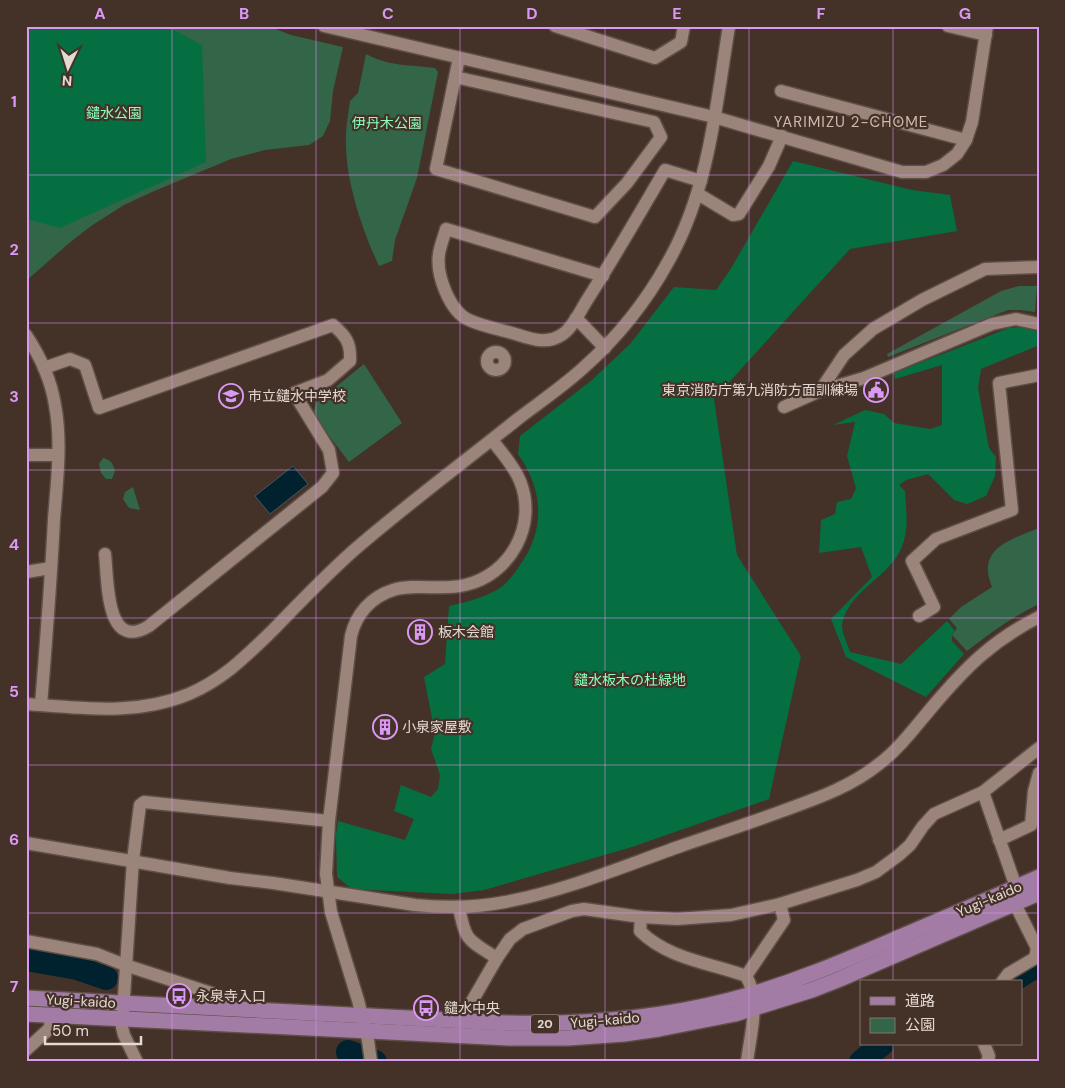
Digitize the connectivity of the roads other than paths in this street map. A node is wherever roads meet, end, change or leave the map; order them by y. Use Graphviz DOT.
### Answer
graph roads {
  1 [pos="324,26"];
  2 [pos="555,26"];
  3 [pos="684,26"];
  4 [pos="728,26"];
  5 [pos="948,26"];
  6 [pos="987,31"];
  7 [pos="459,58"];
  8 [pos="455,77"];
  9 [pos="781,91"];
  10 [pos="655,105"];
  11 [pos="714,117"];
  12 [pos="654,122"];
  13 [pos="782,136"];
  14 [pos="966,140"];
  15 [pos="701,181"];
  16 [pos="698,194"];
  17 [pos="1039,267"];
  18 [pos="602,276"];
  19 [pos="576,318"];
  20 [pos="1039,324"];
  21 [pos="505,331"];
  22 [pos="26,335"];
  23 [pos="604,348"];
  24 [pos="499,353"];
  25 [pos="44,368"];
  26 [pos="1039,375"];
  27 [pos="820,391"];
  28 [pos="784,407"];
  29 [pos="492,440"];
  30 [pos="26,454"];
  31 [pos="58,455"];
  32 [pos="105,554"];
  33 [pos="51,568"];
  34 [pos="26,572"];
  35 [pos="919,616"];
  36 [pos="1039,617"];
  37 [pos="26,704"];
  38 [pos="42,705"];
  39 [pos="1039,748"];
  40 [pos="1039,773"];
  41 [pos="983,792"];
  42 [pos="329,821"];
  43 [pos="999,840"];
  44 [pos="26,843"];
  45 [pos="133,860"];
  46 [pos="1039,877"];
  47 [pos="1016,887"];
  48 [pos="328,892"];
  49 [pos="1039,893"];
  50 [pos="780,904"];
  51 [pos="1015,904"];
  52 [pos="459,907"];
  53 [pos="641,917"];
  54 [pos="26,941"];
  55 [pos="497,958"];
  56 [pos="125,967"];
  57 [pos="746,976"];
  58 [pos="1004,980"];
  59 [pos="26,998"];
  60 [pos="753,1001"];
  61 [pos="123,1004"];
  62 [pos="222,1008"];
  63 [pos="26,1014"];
  64 [pos="51,1015"];
  65 [pos="463,1020"];
  66 [pos="364,1023"];
  67 [pos="985,1046"];
  68 [pos="26,1050"];
  69 [pos="136,1062"];
  70 [pos="371,1062"];
  71 [pos="747,1062"];
  72 [pos="987,1062"];
  1 -- 7 [label="street"];
  2 -- 3 [label="street"];
  4 -- 11 [label="street"];
  5 -- 6 [label="street"];
  6 -- 14 [label="street"];
  7 -- 8 [label="street"];
  7 -- 10 [label="street"];
  8 -- 12 [label="street"];
  8 -- 12 [label="street"];
  9 -- 14 [label="street"];
  10 -- 11 [label="street"];
  10 -- 12 [label="street"];
  11 -- 13 [label="street"];
  11 -- 15 [label="street"];
  13 -- 14 [label="street"];
  13 -- 16 [label="street"];
  15 -- 16 [label="street"];
  15 -- 18 [label="street"];
  16 -- 23 [label="street"];
  17 -- 27 [label="street"];
  18 -- 19 [label="street"];
  18 -- 21 [label="street"];
  19 -- 21 [label="street"];
  19 -- 23 [label="street"];
  20 -- 27 [label="street"];
  21 -- 24 [label="street"];
  22 -- 25 [label="street"];
  23 -- 29 [label="street"];
  25 -- 31 [label="street"];
  25 -- 32 [label="street"];
  26 -- 35 [label="street"];
  27 -- 28 [label="street"];
  29 -- 38 [label="street"];
  29 -- 42 [label="street"];
  30 -- 31 [label="street"];
  31 -- 33 [label="street"];
  33 -- 34 [label="street"];
  33 -- 38 [label="street"];
  36 -- 52 [label="street"];
  37 -- 38 [label="street"];
  39 -- 41 [label="street"];
  40 -- 43 [label="street"];
  41 -- 43 [label="street"];
  41 -- 50 [label="street"];
  42 -- 45 [label="street"];
  42 -- 48 [label="street"];
  43 -- 47 [label="street"];
  44 -- 45 [label="street"];
  45 -- 48 [label="street"];
  45 -- 56 [label="street"];
  46 -- 47 [label="main road, Yugi-kaido / 20"];
  47 -- 51 [label="street"];
  47 -- 60 [label="main road, Yugi-kaido / 20"];
  48 -- 52 [label="street"];
  48 -- 66 [label="street"];
  49 -- 51 [label="main road, Yugi-kaido / 20"];
  50 -- 53 [label="street"];
  50 -- 57 [label="street"];
  51 -- 58 [label="street"];
  51 -- 60 [label="main road, Yugi-kaido / 20"];
  52 -- 55 [label="street"];
  53 -- 55 [label="street"];
  53 -- 57 [label="street"];
  54 -- 56 [label="street"];
  55 -- 65 [label="street"];
  56 -- 61 [label="street"];
  56 -- 62 [label="street"];
  57 -- 60 [label="street"];
  59 -- 61 [label="main road, Yugi-kaido / 20"];
  60 -- 65 [label="main road, Yugi-kaido / 20"];
  60 -- 66 [label="main road, Yugi-kaido / 20"];
  60 -- 71 [label="street"];
  61 -- 62 [label="main road, Yugi-kaido / 20"];
  61 -- 64 [label="main road, Yugi-kaido / 20"];
  61 -- 66 [label="main road, Yugi-kaido / 20"];
  61 -- 69 [label="street"];
  62 -- 66 [label="main road, Yugi-kaido / 20"];
  63 -- 64 [label="main road, Yugi-kaido / 20"];
  64 -- 68 [label="street"];
  65 -- 66 [label="main road, Yugi-kaido / 20"];
  66 -- 70 [label="street"];
  67 -- 72 [label="street"];
}
